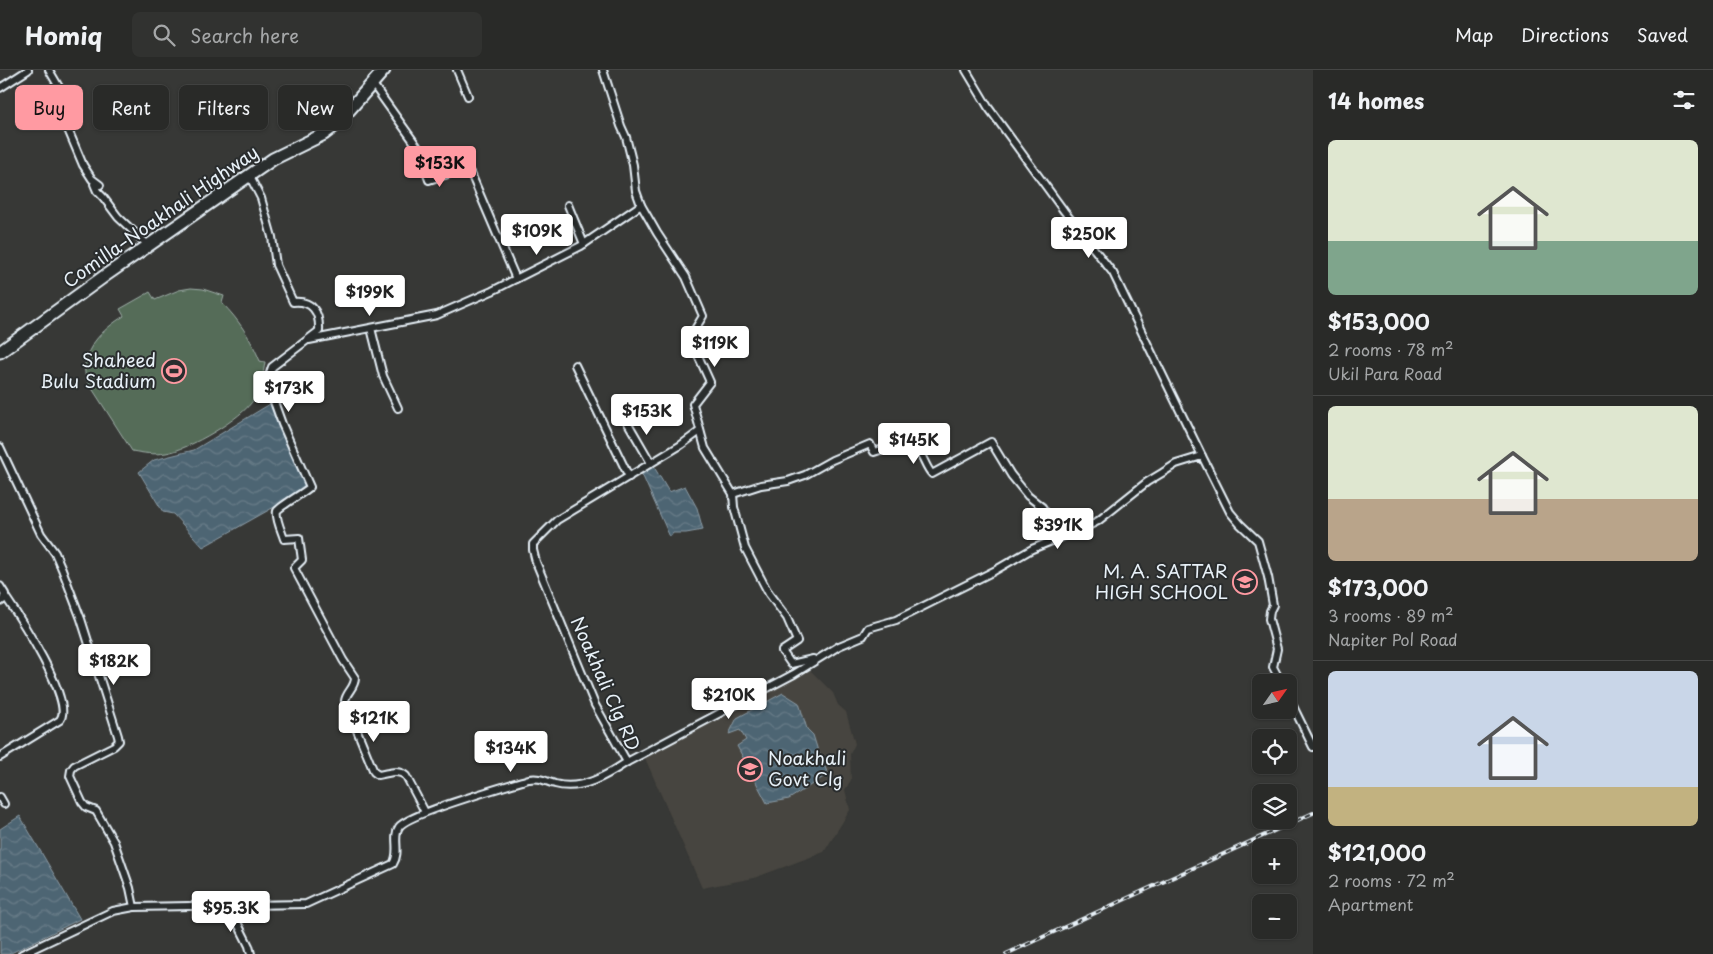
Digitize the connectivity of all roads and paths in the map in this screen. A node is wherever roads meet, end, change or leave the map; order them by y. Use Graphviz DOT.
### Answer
graph roads {
  1 [pos="28,70"];
  2 [pos="49,70"];
  3 [pos="384,70"];
  4 [pos="457,70"];
  5 [pos="603,70"];
  6 [pos="966,70"];
  7 [pos="372,83"];
  8 [pos="0,88"];
  9 [pos="468,96"];
  10 [pos="249,175"];
  11 [pos="568,205"];
  12 [pos="642,205"];
  13 [pos="584,244"];
  14 [pos="148,246"];
  15 [pos="516,279"];
  16 [pos="370,328"];
  17 [pos="307,340"];
  18 [pos="0,352"];
  19 [pos="575,364"];
  20 [pos="398,408"];
  21 [pos="625,418"];
  22 [pos="700,431"];
  23 [pos="0,447"];
  24 [pos="1202,456"];
  25 [pos="3,462"];
  26 [pos="651,463"];
  27 [pos="629,477"];
  28 [pos="733,494"];
  29 [pos="1057,538"];
  30 [pos="0,586"];
  31 [pos="2,599"];
  32 [pos="819,658"];
  33 [pos="1277,674"];
  34 [pos="1298,716"];
  35 [pos="1313,747"];
  36 [pos="0,756"];
  37 [pos="627,762"];
  38 [pos="0,797"];
  39 [pos="4,804"];
  40 [pos="425,812"];
  41 [pos="134,906"];
  42 [pos="229,906"];
  43 [pos="22,954"];
  44 [pos="251,954"];
  1 -- 8 [label="street"];
  2 -- 14 [label="street"];
  3 -- 7 [label="highway, Comilla–Noakhali Highway"];
  4 -- 9 [label="street"];
  5 -- 12 [label="street"];
  6 -- 24 [label="street"];
  7 -- 10 [label="highway, Comilla–Noakhali Highway"];
  7 -- 15 [label="street"];
  10 -- 14 [label="highway, Comilla–Noakhali Highway"];
  10 -- 17 [label="street"];
  11 -- 13 [label="street"];
  12 -- 13 [label="street"];
  12 -- 22 [label="street"];
  13 -- 15 [label="street"];
  14 -- 18 [label="highway, Comilla–Noakhali Highway"];
  15 -- 16 [label="street"];
  16 -- 17 [label="street"];
  16 -- 20 [label="street"];
  17 -- 40 [label="street"];
  19 -- 27 [label="street"];
  21 -- 26 [label="street"];
  22 -- 26 [label="street, Noakhali Clg RD"];
  22 -- 28 [label="street"];
  23 -- 25 [label="street"];
  24 -- 29 [label="street"];
  24 -- 33 [label="street"];
  25 -- 41 [label="street"];
  26 -- 27 [label="street, Noakhali Clg RD"];
  27 -- 37 [label="street, Noakhali Clg RD"];
  28 -- 29 [label="street"];
  28 -- 32 [label="street"];
  29 -- 32 [label="street"];
  30 -- 31 [label="street"];
  31 -- 36 [label="street"];
  32 -- 37 [label="street"];
  34 -- 35 [label="street"];
  37 -- 40 [label="street, Noakhali Clg RD"];
  38 -- 39 [label="street"];
  40 -- 42 [label="street, Noakhali Clg RD"];
  41 -- 42 [label="street, Noakhali Clg RD"];
  41 -- 43 [label="street, Noakhali Clg RD"];
  42 -- 44 [label="street"];
}
